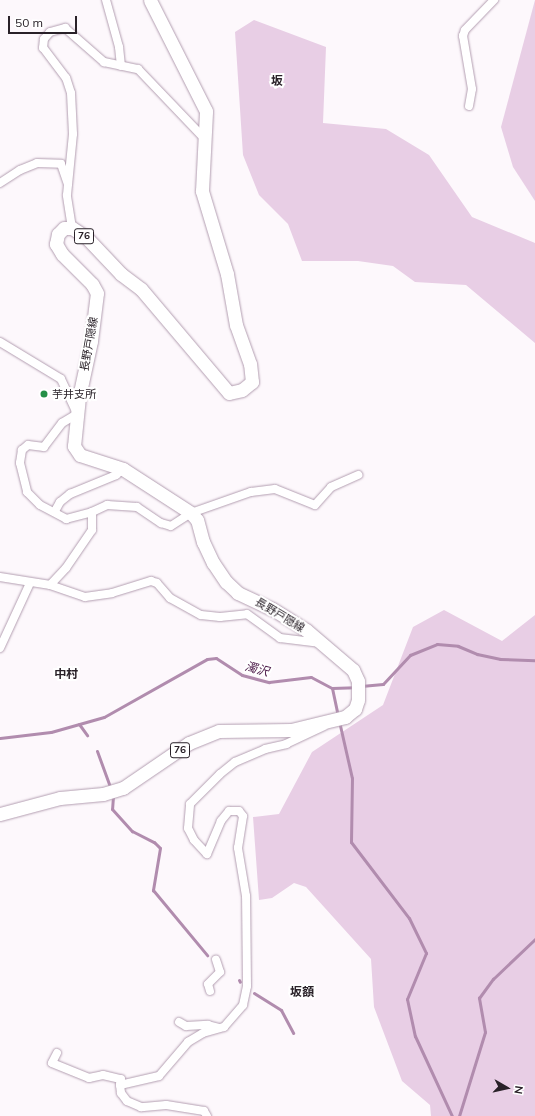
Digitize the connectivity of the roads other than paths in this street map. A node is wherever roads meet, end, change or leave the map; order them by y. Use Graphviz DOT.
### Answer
graph roads {
  1 [pos="106,0"];
  2 [pos="150,0"];
  3 [pos="494,0"];
  4 [pos="121,66"];
  5 [pos="469,106"];
  6 [pos="205,139"];
  7 [pos="0,183"];
  8 [pos="69,185"];
  9 [pos="72,228"];
  10 [pos="0,342"];
  11 [pos="77,414"];
  12 [pos="123,469"];
  13 [pos="358,475"];
  14 [pos="55,511"];
  15 [pos="92,512"];
  16 [pos="191,513"];
  17 [pos="0,577"];
  18 [pos="30,583"];
  19 [pos="50,585"];
  20 [pos="319,643"];
  21 [pos="0,648"];
  22 [pos="331,722"];
  23 [pos="0,814"];
  24 [pos="216,960"];
  25 [pos="210,991"];
  26 [pos="179,1022"];
  27 [pos="220,1028"];
  28 [pos="57,1053"];
  29 [pos="120,1085"];
  30 [pos="207,1116"];
  1 -- 4 [label="street"];
  2 -- 6 [label="main road, 76"];
  3 -- 5 [label="street"];
  4 -- 6 [label="street"];
  4 -- 8 [label="street"];
  6 -- 9 [label="main road, 76"];
  7 -- 8 [label="street"];
  8 -- 9 [label="street"];
  9 -- 11 [label="main road, 長野戸隠線 / 76"];
  10 -- 11 [label="street"];
  11 -- 12 [label="main road, 長野戸隠線 / 76"];
  11 -- 14 [label="street"];
  12 -- 14 [label="street"];
  12 -- 16 [label="main road, 長野戸隠線 / 76"];
  13 -- 16 [label="street"];
  14 -- 15 [label="street"];
  15 -- 16 [label="street"];
  15 -- 19 [label="street"];
  16 -- 20 [label="main road, 長野戸隠線 / 76"];
  17 -- 18 [label="street"];
  18 -- 19 [label="street"];
  18 -- 21 [label="street"];
  19 -- 20 [label="street"];
  20 -- 22 [label="main road, 長野戸隠線 / 76"];
  22 -- 23 [label="main road, 長野戸隠線 / 76"];
  22 -- 27 [label="street"];
  24 -- 25 [label="street"];
  26 -- 27 [label="street"];
  27 -- 29 [label="street"];
  28 -- 29 [label="street"];
  29 -- 30 [label="street"];
}
